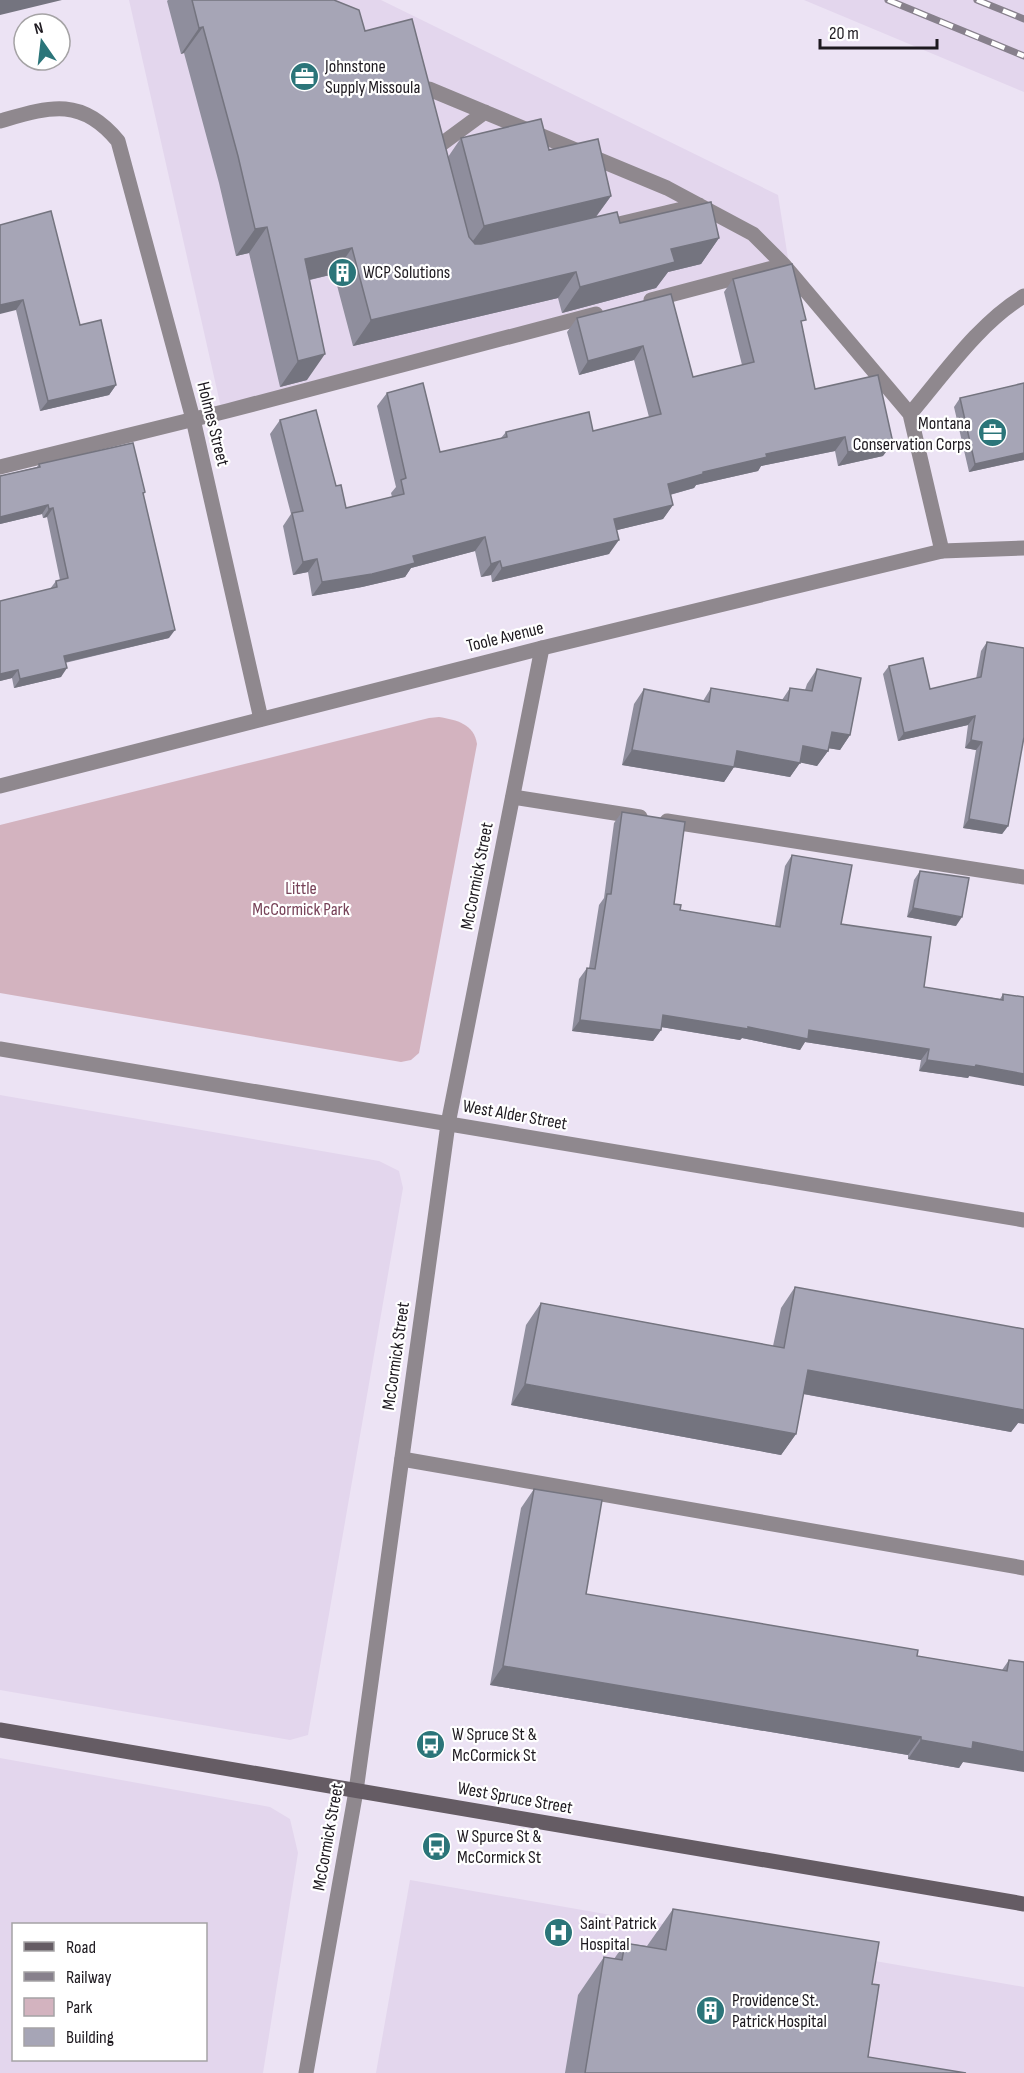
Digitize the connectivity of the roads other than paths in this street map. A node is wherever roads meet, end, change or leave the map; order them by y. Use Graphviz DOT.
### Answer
graph roads {
  1 [pos="429,89"];
  2 [pos="485,112"];
  3 [pos="0,121"];
  4 [pos="438,173"];
  5 [pos="699,205"];
  6 [pos="585,232"];
  7 [pos="784,265"];
  8 [pos="1024,296"];
  9 [pos="637,303"];
  10 [pos="614,309"];
  11 [pos="910,414"];
  12 [pos="193,419"];
  13 [pos="0,467"];
  14 [pos="1024,548"];
  15 [pos="942,551"];
  16 [pos="542,648"];
  17 [pos="261,720"];
  18 [pos="0,786"];
  19 [pos="513,797"];
  20 [pos="1024,877"];
  21 [pos="0,1049"];
  22 [pos="448,1124"];
  23 [pos="1024,1220"];
  24 [pos="402,1459"];
  25 [pos="1024,1568"];
  26 [pos="0,1730"];
  27 [pos="356,1791"];
  28 [pos="1024,1904"];
  29 [pos="306,2073"];
  1 -- 2 [label="street"];
  2 -- 4 [label="street"];
  2 -- 5 [label="street"];
  3 -- 12 [label="street, Holmes Street"];
  5 -- 6 [label="street"];
  5 -- 7 [label="street"];
  7 -- 9 [label="street"];
  7 -- 11 [label="street"];
  8 -- 11 [label="street"];
  10 -- 12 [label="street"];
  11 -- 15 [label="street"];
  12 -- 13 [label="street"];
  12 -- 17 [label="street, Holmes Street"];
  14 -- 15 [label="street, Toole Avenue"];
  15 -- 16 [label="street, Toole Avenue"];
  16 -- 17 [label="street, Toole Avenue"];
  16 -- 19 [label="street, McCormick Street"];
  17 -- 18 [label="street, Toole Avenue"];
  19 -- 20 [label="street"];
  19 -- 22 [label="street, McCormick Street"];
  21 -- 22 [label="street, West Alder Street"];
  22 -- 23 [label="street, West Alder Street"];
  22 -- 24 [label="street, McCormick Street"];
  24 -- 25 [label="street"];
  24 -- 27 [label="street, McCormick Street"];
  26 -- 27 [label="main road, West Spruce Street"];
  27 -- 28 [label="main road, West Spruce Street"];
  27 -- 29 [label="street, McCormick Street"];
}
